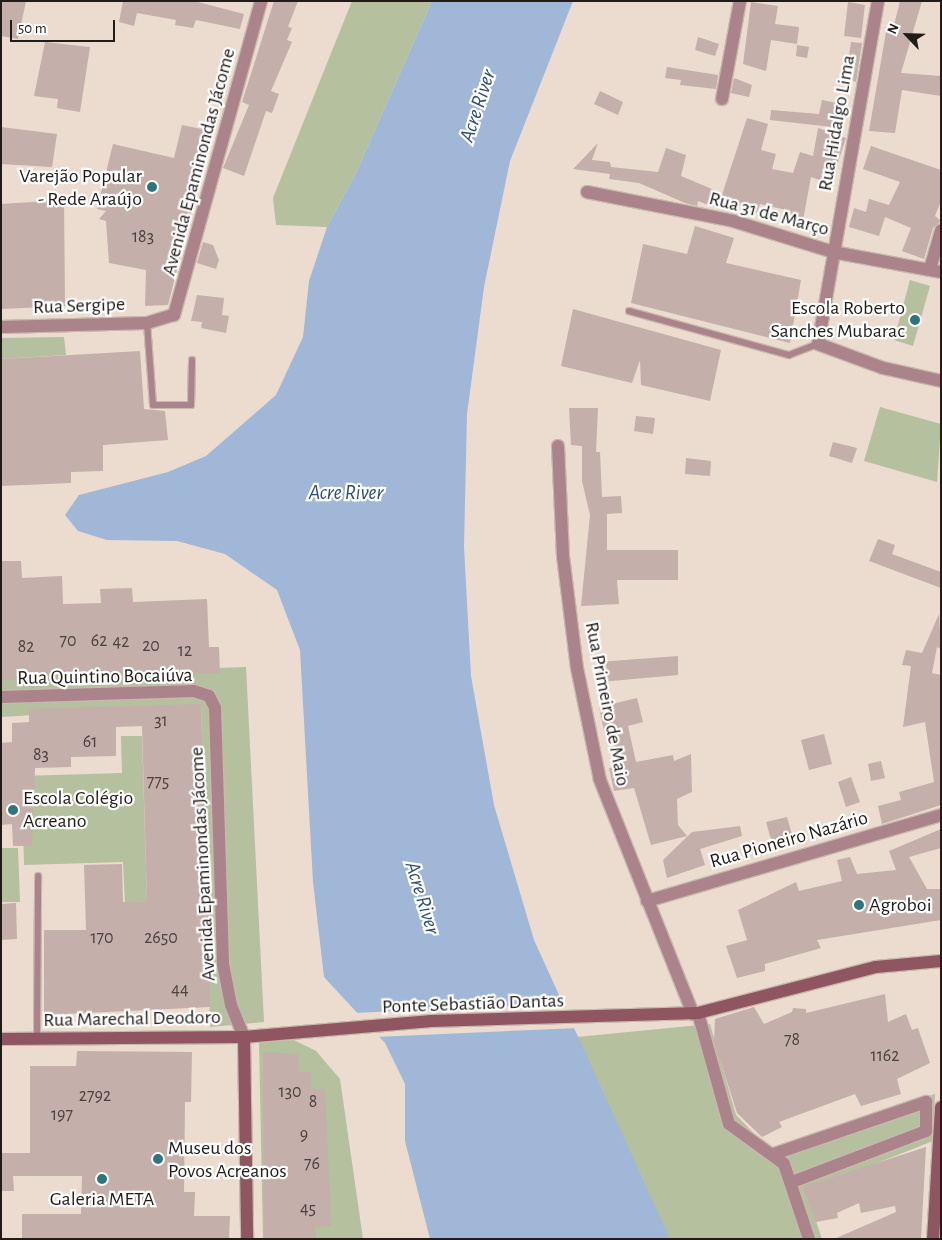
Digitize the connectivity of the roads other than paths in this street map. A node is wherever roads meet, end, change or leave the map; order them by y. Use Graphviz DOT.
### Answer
graph roads {
  1 [pos="261,1"];
  2 [pos="740,1"];
  3 [pos="878,1"];
  4 [pos="722,99"];
  5 [pos="587,192"];
  6 [pos="941,231"];
  7 [pos="833,252"];
  8 [pos="935,270"];
  9 [pos="629,311"];
  10 [pos="153,322"];
  11 [pos="1,327"];
  12 [pos="818,344"];
  13 [pos="192,360"];
  14 [pos="941,381"];
  15 [pos="558,446"];
  16 [pos="209,696"];
  17 [pos="1,697"];
  18 [pos="941,815"];
  19 [pos="38,876"];
  20 [pos="647,900"];
  21 [pos="941,961"];
  22 [pos="692,1014"];
  23 [pos="264,1035"];
  24 [pos="244,1037"];
  25 [pos="1,1039"];
  26 [pos="37,1039"];
  27 [pos="941,1107"];
  28 [pos="774,1154"];
  29 [pos="792,1182"];
  30 [pos="247,1239"];
  31 [pos="810,1239"];
  32 [pos="933,1239"];
  1 -- 10 [label="street, Avenida Epaminondas Jácome"];
  2 -- 4 [label="street"];
  3 -- 7 [label="street, Rua Hidalgo Lima"];
  5 -- 7 [label="street, Rua 31 de Março"];
  6 -- 8 [label="street"];
  7 -- 8 [label="street, Rua 31 de Março"];
  7 -- 12 [label="street, Rua Hidalgo Lima"];
  9 -- 12 [label="lane"];
  10 -- 11 [label="street, Rua Sergipe"];
  10 -- 13 [label="lane"];
  12 -- 14 [label="street"];
  15 -- 20 [label="street, Rua Primeiro de Maio"];
  16 -- 17 [label="street, Rua Quintino Bocaiúva"];
  16 -- 24 [label="street, Avenida Epaminondas Jácome"];
  18 -- 20 [label="street, Rua Pioneiro Nazário"];
  19 -- 26 [label="lane"];
  20 -- 22 [label="street, Rua Primeiro de Maio"];
  21 -- 22 [label="main road, Ponte Sebastião Dantas"];
  22 -- 23 [label="main road, Ponte Sebastião Dantas"];
  22 -- 28 [label="street, Rua Primeiro de Maio"];
  23 -- 24 [label="main road, Rua Marechal Deodoro"];
  24 -- 26 [label="main road, Rua Marechal Deodoro"];
  24 -- 30 [label="main road, Avenida Epaminondas Jácome"];
  25 -- 26 [label="main road, Rua Marechal Deodoro"];
  27 -- 32 [label="main road"];
  28 -- 29 [label="street, Rua Primeiro de Maio"];
  28 -- 29 [label="street"];
  29 -- 31 [label="street, Rua Primeiro de Maio"];
}
